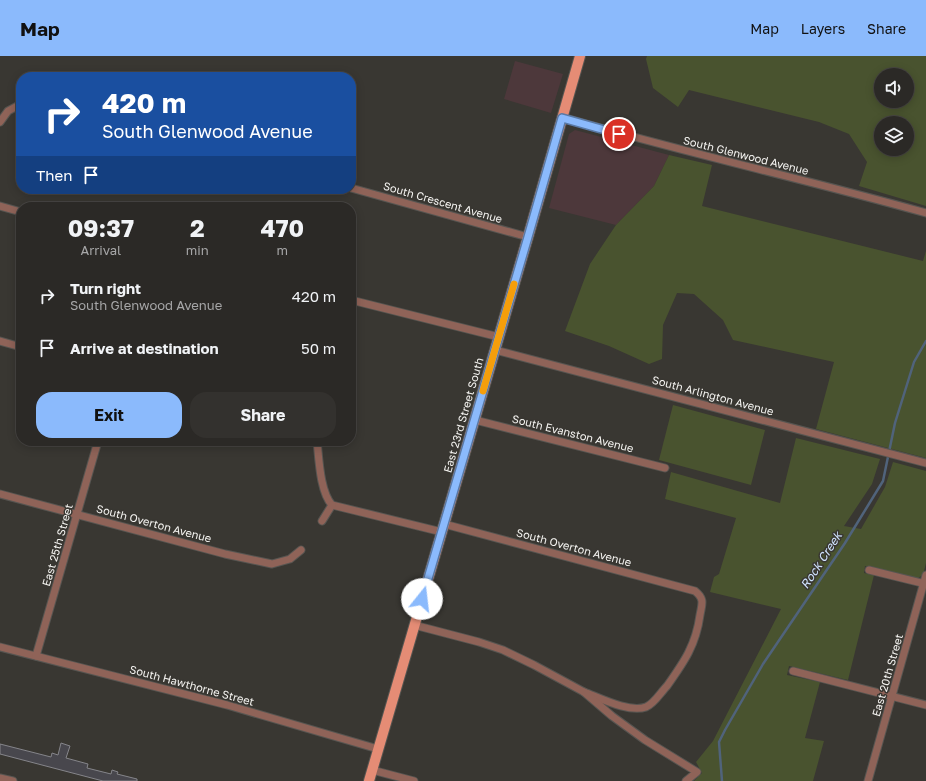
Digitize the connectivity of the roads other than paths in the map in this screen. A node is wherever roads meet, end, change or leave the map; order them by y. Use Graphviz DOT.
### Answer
graph roads {
  1 [pos="580,56"];
  2 [pos="16,106"];
  3 [pos="562,118"];
  4 [pos="0,122"];
  5 [pos="356,189"];
  6 [pos="0,206"];
  7 [pos="16,211"];
  8 [pos="926,213"];
  9 [pos="528,237"];
  10 [pos="356,301"];
  11 [pos="499,337"];
  12 [pos="0,341"];
  13 [pos="16,345"];
  14 [pos="495,350"];
  15 [pos="475,420"];
  16 [pos="97,446"];
  17 [pos="318,446"];
  18 [pos="926,463"];
  19 [pos="665,468"];
  20 [pos="0,494"];
  21 [pos="332,505"];
  22 [pos="77,514"];
  23 [pos="322,521"];
  24 [pos="443,528"];
  25 [pos="301,550"];
  26 [pos="869,570"];
  27 [pos="926,576"];
  28 [pos="925,584"];
  29 [pos="414,625"];
  30 [pos="0,646"];
  31 [pos="36,656"];
  32 [pos="793,671"];
  33 [pos="584,692"];
  34 [pos="893,696"];
  35 [pos="926,705"];
  36 [pos="378,749"];
  37 [pos="372,770"];
  38 [pos="0,778"];
  39 [pos="13,781"];
  40 [pos="369,781"];
  41 [pos="414,781"];
  42 [pos="686,781"];
  43 [pos="868,781"];
  1 -- 3 [label="main road, East 23rd Street South"];
  2 -- 4 [label="street"];
  3 -- 8 [label="street, South Glenwood Avenue"];
  3 -- 9 [label="main road, East 23rd Street South"];
  5 -- 9 [label="street, South Crescent Avenue"];
  6 -- 7 [label="street"];
  9 -- 11 [label="main road, East 23rd Street South"];
  10 -- 11 [label="street"];
  11 -- 14 [label="main road, East 23rd Street South"];
  12 -- 13 [label="street"];
  14 -- 15 [label="main road, East 23rd Street South"];
  14 -- 18 [label="street, South Arlington Avenue"];
  15 -- 19 [label="street, South Evanston Avenue"];
  15 -- 24 [label="main road, East 23rd Street South"];
  16 -- 22 [label="street, East 25th Street"];
  17 -- 21 [label="street"];
  20 -- 22 [label="street, South Overton Avenue"];
  21 -- 23 [label="street"];
  21 -- 24 [label="street, South Overton Avenue"];
  22 -- 25 [label="street, South Overton Avenue"];
  22 -- 31 [label="street, East 25th Street"];
  24 -- 29 [label="main road, East 23rd Street South"];
  24 -- 33 [label="street, South Overton Avenue"];
  26 -- 28 [label="street"];
  27 -- 28 [label="street, East 20th Street"];
  28 -- 34 [label="street, East 20th Street"];
  29 -- 33 [label="street"];
  29 -- 36 [label="main road, East 23rd Street South"];
  30 -- 31 [label="street, South Hawthorne Street"];
  31 -- 36 [label="street, South Hawthorne Street"];
  32 -- 34 [label="street"];
  33 -- 42 [label="street"];
  34 -- 35 [label="street"];
  34 -- 43 [label="street, East 20th Street"];
  36 -- 37 [label="main road, East 23rd Street South"];
  37 -- 40 [label="main road, East 23rd Street South"];
  37 -- 41 [label="street"];
  38 -- 39 [label="street"];
}
